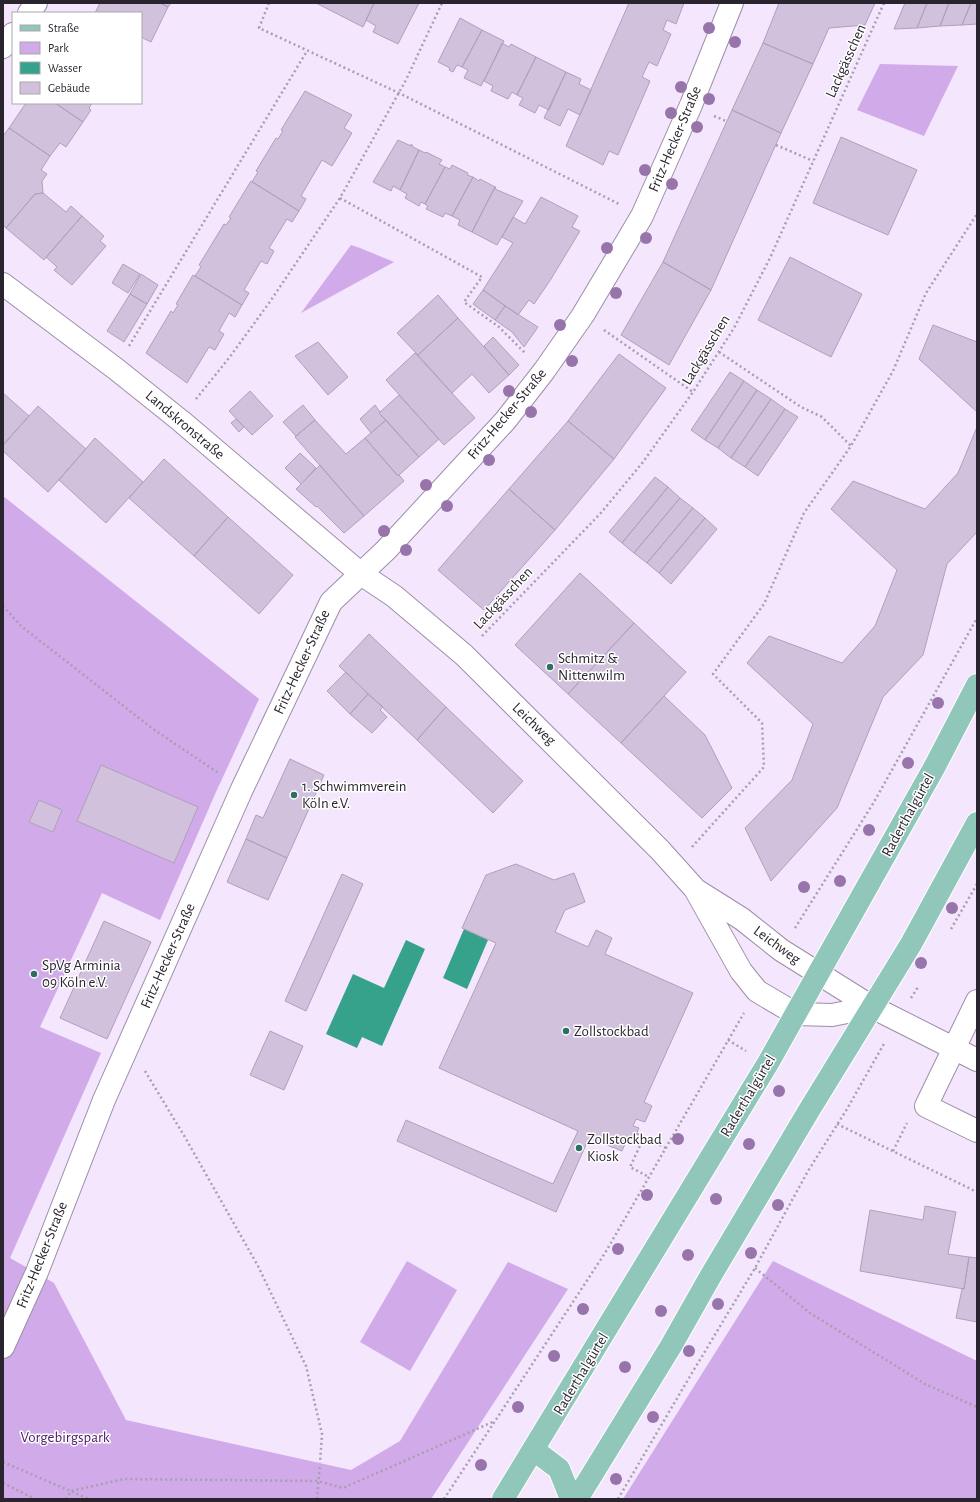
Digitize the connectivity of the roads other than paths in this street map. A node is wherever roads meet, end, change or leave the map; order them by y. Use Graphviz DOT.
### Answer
graph roads {
  1 [pos="36,3"];
  2 [pos="732,3"];
  3 [pos="29,12"];
  4 [pos="12,35"];
  5 [pos="3,47"];
  6 [pos="3,284"];
  7 [pos="360,574"];
  8 [pos="977,685"];
  9 [pos="977,823"];
  10 [pos="695,890"];
  11 [pos="819,974"];
  12 [pos="977,1001"];
  13 [pos="872,1007"];
  14 [pos="796,1014"];
  15 [pos="955,1048"];
  16 [pos="977,1060"];
  17 [pos="977,1131"];
  18 [pos="3,1347"];
  19 [pos="534,1450"];
  20 [pos="504,1499"];
  21 [pos="571,1499"];
  22 [pos="577,1499"];
  1 -- 3 [label="street"];
  2 -- 7 [label="street, Fritz-Hecker-Straße"];
  4 -- 5 [label="street"];
  6 -- 7 [label="street, Landskronstraße"];
  7 -- 10 [label="street, Leichweg"];
  7 -- 18 [label="street, Fritz-Hecker-Straße"];
  8 -- 11 [label="main road, Raderthalgürtel"];
  9 -- 13 [label="main road"];
  10 -- 11 [label="street, Leichweg"];
  10 -- 14 [label="street, Leichweg"];
  11 -- 13 [label="street, Leichweg"];
  11 -- 14 [label="main road, Raderthalgürtel"];
  12 -- 15 [label="street"];
  13 -- 14 [label="street, Leichweg"];
  13 -- 15 [label="street, Leichweg"];
  13 -- 22 [label="main road"];
  14 -- 19 [label="main road, Raderthalgürtel"];
  15 -- 16 [label="street, Leichweg"];
  15 -- 17 [label="street"];
  19 -- 20 [label="main road, Raderthalgürtel"];
  19 -- 21 [label="main road"];
}
